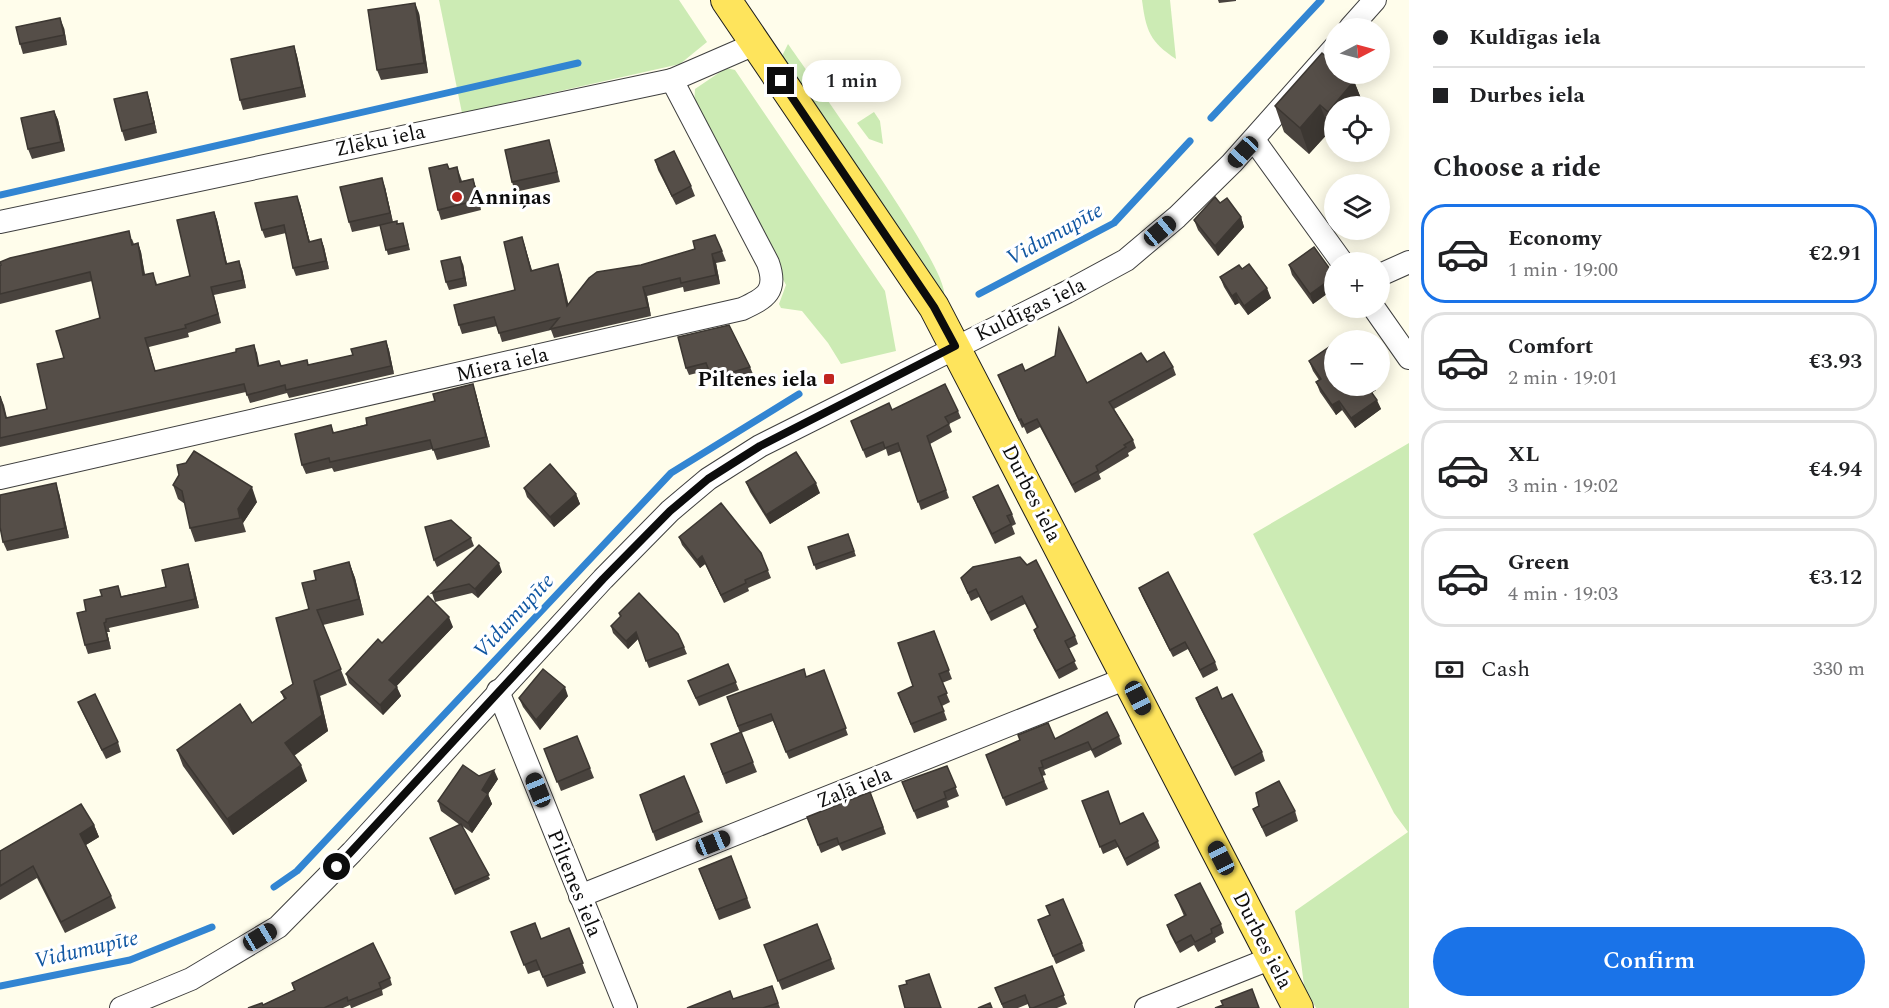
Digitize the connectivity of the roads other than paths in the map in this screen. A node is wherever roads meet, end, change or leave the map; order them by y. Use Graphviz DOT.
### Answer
graph roads {
  1 [pos="726,0"];
  2 [pos="1375,0"];
  3 [pos="1359,18"];
  4 [pos="755,44"];
  5 [pos="1324,59"];
  6 [pos="672,80"];
  7 [pos="1254,140"];
  8 [pos="0,222"];
  9 [pos="1335,252"];
  10 [pos="1409,262"];
  11 [pos="1390,271"];
  12 [pos="1381,318"];
  13 [pos="955,346"];
  14 [pos="1409,358"];
  15 [pos="0,478"];
  16 [pos="1127,678"];
  17 [pos="498,691"];
  18 [pos="580,896"];
  19 [pos="1272,958"];
  20 [pos="121,1008"];
  21 [pos="626,1008"];
  22 [pos="1146,1008"];
  23 [pos="1298,1008"];
  1 -- 4 [label="main road, Durbes iela"];
  2 -- 3 [label="street"];
  4 -- 6 [label="street, Zlēku iela"];
  4 -- 13 [label="main road, Durbes iela"];
  5 -- 7 [label="street, Kuldīgas iela"];
  6 -- 8 [label="street, Zlēku iela"];
  6 -- 15 [label="street, Miera iela"];
  7 -- 9 [label="street"];
  7 -- 13 [label="street, Kuldīgas iela"];
  10 -- 11 [label="street"];
  12 -- 14 [label="street"];
  13 -- 16 [label="main road, Durbes iela"];
  13 -- 17 [label="street, Kuldīgas iela"];
  16 -- 18 [label="street, Zaļā iela"];
  16 -- 19 [label="main road, Durbes iela"];
  17 -- 18 [label="street, Piltenes iela"];
  17 -- 20 [label="street, Kuldīgas iela"];
  18 -- 21 [label="street, Piltenes iela"];
  19 -- 22 [label="street"];
  19 -- 23 [label="main road, Durbes iela"];
}
